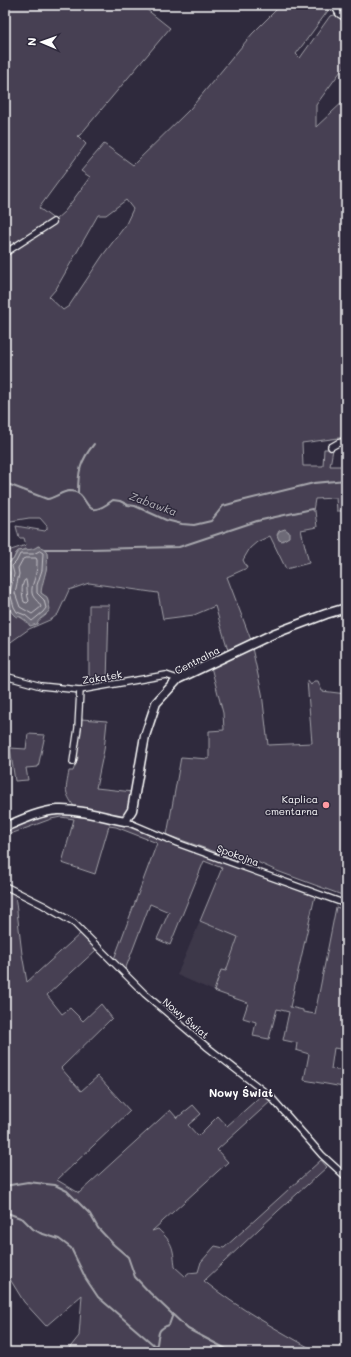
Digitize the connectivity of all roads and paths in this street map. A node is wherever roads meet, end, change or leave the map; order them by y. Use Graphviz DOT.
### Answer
graph roads {
  1 [pos="334,5"];
  2 [pos="346,18"];
  3 [pos="53,222"];
  4 [pos="5,253"];
  5 [pos="346,442"];
  6 [pos="331,447"];
  7 [pos="346,608"];
  8 [pos="5,676"];
  9 [pos="178,679"];
  10 [pos="80,690"];
  11 [pos="73,762"];
  12 [pos="125,821"];
  13 [pos="5,827"];
  14 [pos="5,886"];
  15 [pos="346,904"];
  16 [pos="346,1177"];
  1 -- 2 [label="street"];
  3 -- 4 [label="street"];
  5 -- 6 [label="street"];
  7 -- 9 [label="street, Centralna"];
  8 -- 10 [label="street, Zakątek"];
  9 -- 10 [label="street, Zakątek"];
  9 -- 12 [label="street, Centralna"];
  10 -- 11 [label="street"];
  12 -- 13 [label="street"];
  12 -- 15 [label="street, Spokojna"];
  14 -- 16 [label="street, Nowy Świat"];
}
